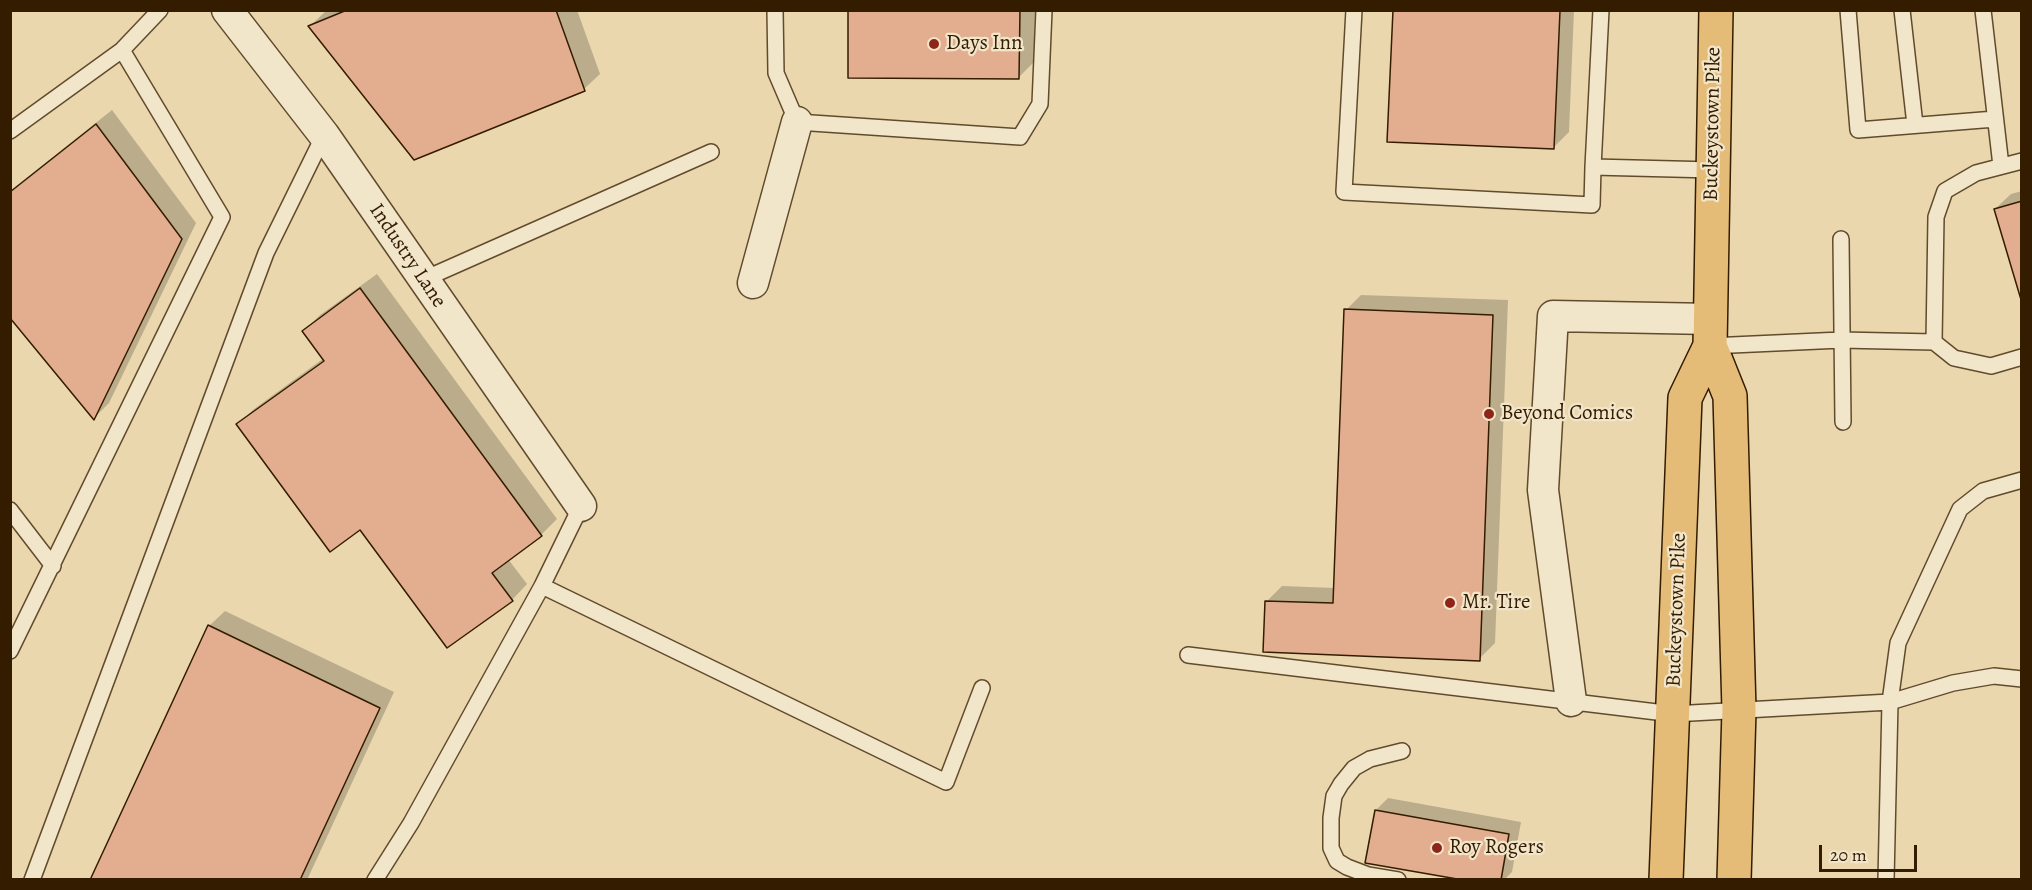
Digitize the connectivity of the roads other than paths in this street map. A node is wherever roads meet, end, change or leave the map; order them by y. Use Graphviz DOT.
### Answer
graph roads {
  1 [pos="160,10"];
  2 [pos="227,10"];
  3 [pos="775,10"];
  4 [pos="1044,10"];
  5 [pos="1354,10"];
  6 [pos="1601,10"];
  7 [pos="1716,10"];
  8 [pos="1848,10"];
  9 [pos="1902,10"];
  10 [pos="1983,10"];
  11 [pos="122,50"];
  12 [pos="1995,119"];
  13 [pos="797,122"];
  14 [pos="1915,125"];
  15 [pos="10,131"];
  16 [pos="324,135"];
  17 [pos="711,152"];
  18 [pos="2022,161"];
  19 [pos="2001,166"];
  20 [pos="1593,167"];
  21 [pos="1713,170"];
  22 [pos="1841,239"];
  23 [pos="422,279"];
  24 [pos="753,283"];
  25 [pos="1710,332"];
  26 [pos="1841,340"];
  27 [pos="1934,342"];
  28 [pos="2022,357"];
  29 [pos="1843,422"];
  30 [pos="2022,480"];
  31 [pos="581,506"];
  32 [pos="10,510"];
  33 [pos="53,566"];
  34 [pos="542,586"];
  35 [pos="10,651"];
  36 [pos="1188,655"];
  37 [pos="2022,679"];
  38 [pos="982,688"];
  39 [pos="1571,701"];
  40 [pos="1890,702"];
  41 [pos="1739,710"];
  42 [pos="1673,714"];
  43 [pos="1402,751"];
  44 [pos="32,879"];
  45 [pos="375,879"];
  46 [pos="1398,879"];
  47 [pos="1666,879"];
  48 [pos="1734,879"];
  49 [pos="1886,879"];
  1 -- 11 [label="lane"];
  2 -- 16 [label="street, Industry Lane"];
  3 -- 13 [label="lane"];
  4 -- 13 [label="lane"];
  5 -- 20 [label="lane"];
  6 -- 20 [label="lane"];
  7 -- 21 [label="main road, Buckeystown Pike"];
  8 -- 14 [label="lane"];
  9 -- 14 [label="lane"];
  10 -- 12 [label="lane"];
  11 -- 15 [label="lane"];
  11 -- 33 [label="lane"];
  12 -- 14 [label="lane"];
  12 -- 19 [label="lane"];
  13 -- 24 [label="street"];
  16 -- 23 [label="street, Industry Lane"];
  16 -- 44 [label="lane"];
  17 -- 23 [label="lane"];
  18 -- 19 [label="lane"];
  19 -- 27 [label="lane"];
  20 -- 21 [label="lane"];
  21 -- 25 [label="main road, Buckeystown Pike"];
  22 -- 26 [label="lane"];
  23 -- 31 [label="street, Industry Lane"];
  25 -- 26 [label="lane"];
  25 -- 39 [label="street"];
  25 -- 41 [label="main road, Buckeystown Pike"];
  25 -- 42 [label="main road, Buckeystown Pike"];
  26 -- 27 [label="lane"];
  26 -- 29 [label="lane"];
  27 -- 28 [label="lane"];
  30 -- 40 [label="lane"];
  31 -- 34 [label="lane"];
  32 -- 33 [label="lane"];
  33 -- 35 [label="lane"];
  34 -- 38 [label="lane"];
  34 -- 45 [label="lane"];
  36 -- 39 [label="lane"];
  37 -- 40 [label="lane"];
  39 -- 42 [label="lane"];
  40 -- 41 [label="lane"];
  40 -- 49 [label="lane"];
  41 -- 42 [label="lane"];
  41 -- 48 [label="main road, Buckeystown Pike"];
  42 -- 47 [label="main road, Buckeystown Pike"];
  43 -- 46 [label="lane"];
}
